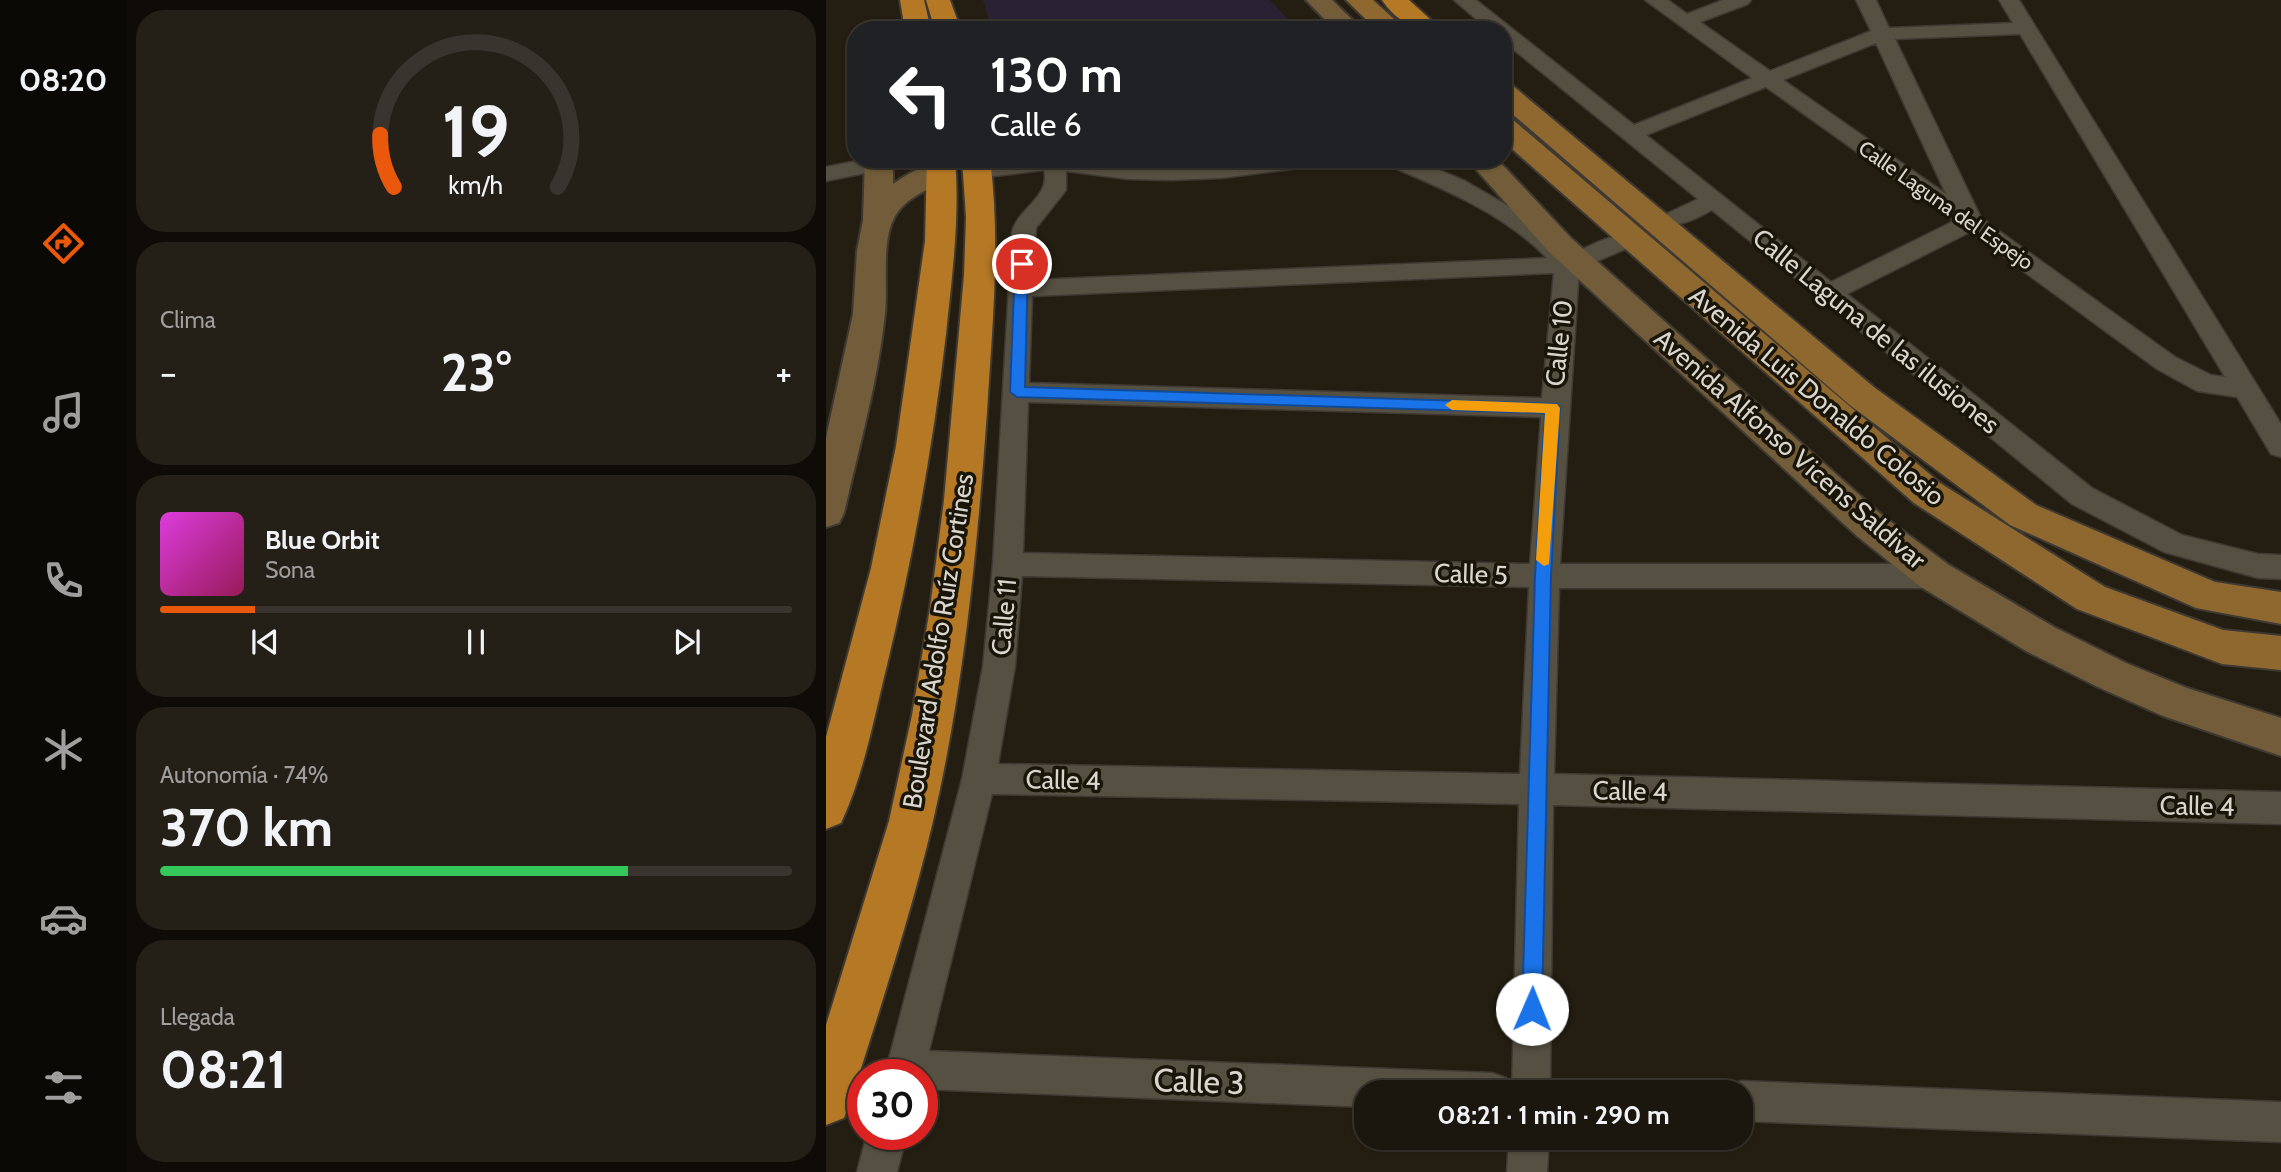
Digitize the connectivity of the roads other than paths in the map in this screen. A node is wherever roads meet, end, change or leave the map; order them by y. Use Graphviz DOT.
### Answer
graph roads {
  1 [pos="912,0"];
  2 [pos="938,0"];
  3 [pos="1318,0"];
  4 [pos="1358,0"];
  5 [pos="1396,0"];
  6 [pos="1655,0"];
  7 [pos="1741,0"];
  8 [pos="1866,0"];
  9 [pos="2009,0"];
  10 [pos="1475,2"];
  11 [pos="916,21"];
  12 [pos="945,21"];
  13 [pos="1340,21"];
  14 [pos="1382,21"];
  15 [pos="1420,21"];
  16 [pos="1493,21"];
  17 [pos="1685,21"];
  18 [pos="2026,28"];
  19 [pos="1881,34"];
  20 [pos="1512,39"];
  21 [pos="1765,78"];
  22 [pos="1512,100"];
  23 [pos="1512,134"];
  24 [pos="1630,134"];
  25 [pos="852,168"];
  26 [pos="878,168"];
  27 [pos="950,168"];
  28 [pos="958,168"];
  29 [pos="960,168"];
  30 [pos="1054,168"];
  31 [pos="1098,168"];
  32 [pos="1245,168"];
  33 [pos="1414,168"];
  34 [pos="1489,168"];
  35 [pos="826,174"];
  36 [pos="1713,201"];
  37 [pos="1676,218"];
  38 [pos="878,220"];
  39 [pos="1971,222"];
  40 [pos="1622,242"];
  41 [pos="1573,263"];
  42 [pos="1022,288"];
  43 [pos="1829,293"];
  44 [pos="2246,389"];
  45 [pos="1017,392"];
  46 [pos="1552,408"];
  47 [pos="2281,447"];
  48 [pos="826,513"];
  49 [pos="1009,564"];
  50 [pos="2281,567"];
  51 [pos="1543,576"];
  52 [pos="1935,576"];
  53 [pos="2281,608"];
  54 [pos="2281,653"];
  55 [pos="2281,737"];
  56 [pos="979,779"];
  57 [pos="1536,789"];
  58 [pos="2281,808"];
  59 [pos="826,809"];
  60 [pos="907,1059"];
  61 [pos="938,1073"];
  62 [pos="1531,1080"];
  63 [pos="1354,1087"];
  64 [pos="826,1100"];
  65 [pos="1753,1101"];
  66 [pos="2281,1122"];
  67 [pos="883,1150"];
  68 [pos="1528,1150"];
  69 [pos="877,1172"];
  70 [pos="1527,1172"];
  1 -- 11 [label="highway"];
  2 -- 12 [label="highway"];
  3 -- 13 [label="main road"];
  4 -- 14 [label="main road"];
  5 -- 15 [label="highway"];
  6 -- 17 [label="street, Calle Laguna del Espejo"];
  7 -- 17 [label="street"];
  8 -- 19 [label="street"];
  9 -- 18 [label="street"];
  10 -- 16 [label="street, Calle Laguna de las ilusiones"];
  17 -- 21 [label="street, Calle Laguna del Espejo"];
  18 -- 19 [label="street"];
  18 -- 44 [label="street"];
  19 -- 21 [label="street"];
  19 -- 39 [label="street"];
  20 -- 24 [label="street, Calle Laguna de las ilusiones"];
  21 -- 24 [label="street"];
  21 -- 39 [label="street, Calle Laguna del Espejo"];
  22 -- 53 [label="main road, Avenida Luis Donaldo Colosio"];
  23 -- 54 [label="main road, Avenida Luis Donaldo Colosio"];
  24 -- 36 [label="street, Calle Laguna de las ilusiones"];
  25 -- 35 [label="street"];
  26 -- 38 [label="main road"];
  27 -- 38 [label="main road"];
  28 -- 59 [label="highway, Boulevard Adolfo Ruíz Cortines"];
  29 -- 64 [label="highway, Boulevard Adolfo Ruíz Cortines"];
  30 -- 42 [label="street, Calle 11"];
  31 -- 32 [label="street"];
  33 -- 41 [label="street"];
  34 -- 41 [label="main road, Avenida Alfonso Vicens Saldivar"];
  36 -- 37 [label="street"];
  36 -- 43 [label="street, Calle Laguna de las ilusiones"];
  38 -- 48 [label="main road"];
  39 -- 43 [label="street"];
  39 -- 44 [label="street, Calle Laguna del Espejo"];
  40 -- 41 [label="street"];
  41 -- 42 [label="street"];
  41 -- 46 [label="street, Calle 10"];
  41 -- 52 [label="main road, Avenida Alfonso Vicens Saldivar"];
  42 -- 45 [label="street, Calle 11"];
  43 -- 50 [label="street, Calle Laguna de las ilusiones"];
  44 -- 47 [label="street"];
  45 -- 46 [label="street"];
  45 -- 49 [label="street, Calle 11"];
  46 -- 51 [label="street, Calle 10"];
  49 -- 51 [label="street, Calle 5"];
  49 -- 56 [label="street, Calle 11"];
  51 -- 52 [label="street, Calle 5"];
  51 -- 57 [label="street, Calle 10"];
  52 -- 55 [label="main road, Avenida Alfonso Vicens Saldivar"];
  56 -- 57 [label="street, Calle 4"];
  56 -- 60 [label="street, Calle 11"];
  57 -- 58 [label="street, Calle 4"];
  57 -- 62 [label="street, Calle 10"];
  61 -- 63 [label="street, Calle 3"];
  65 -- 66 [label="street"];
  67 -- 69 [label="street"];
  68 -- 70 [label="street"];
}
